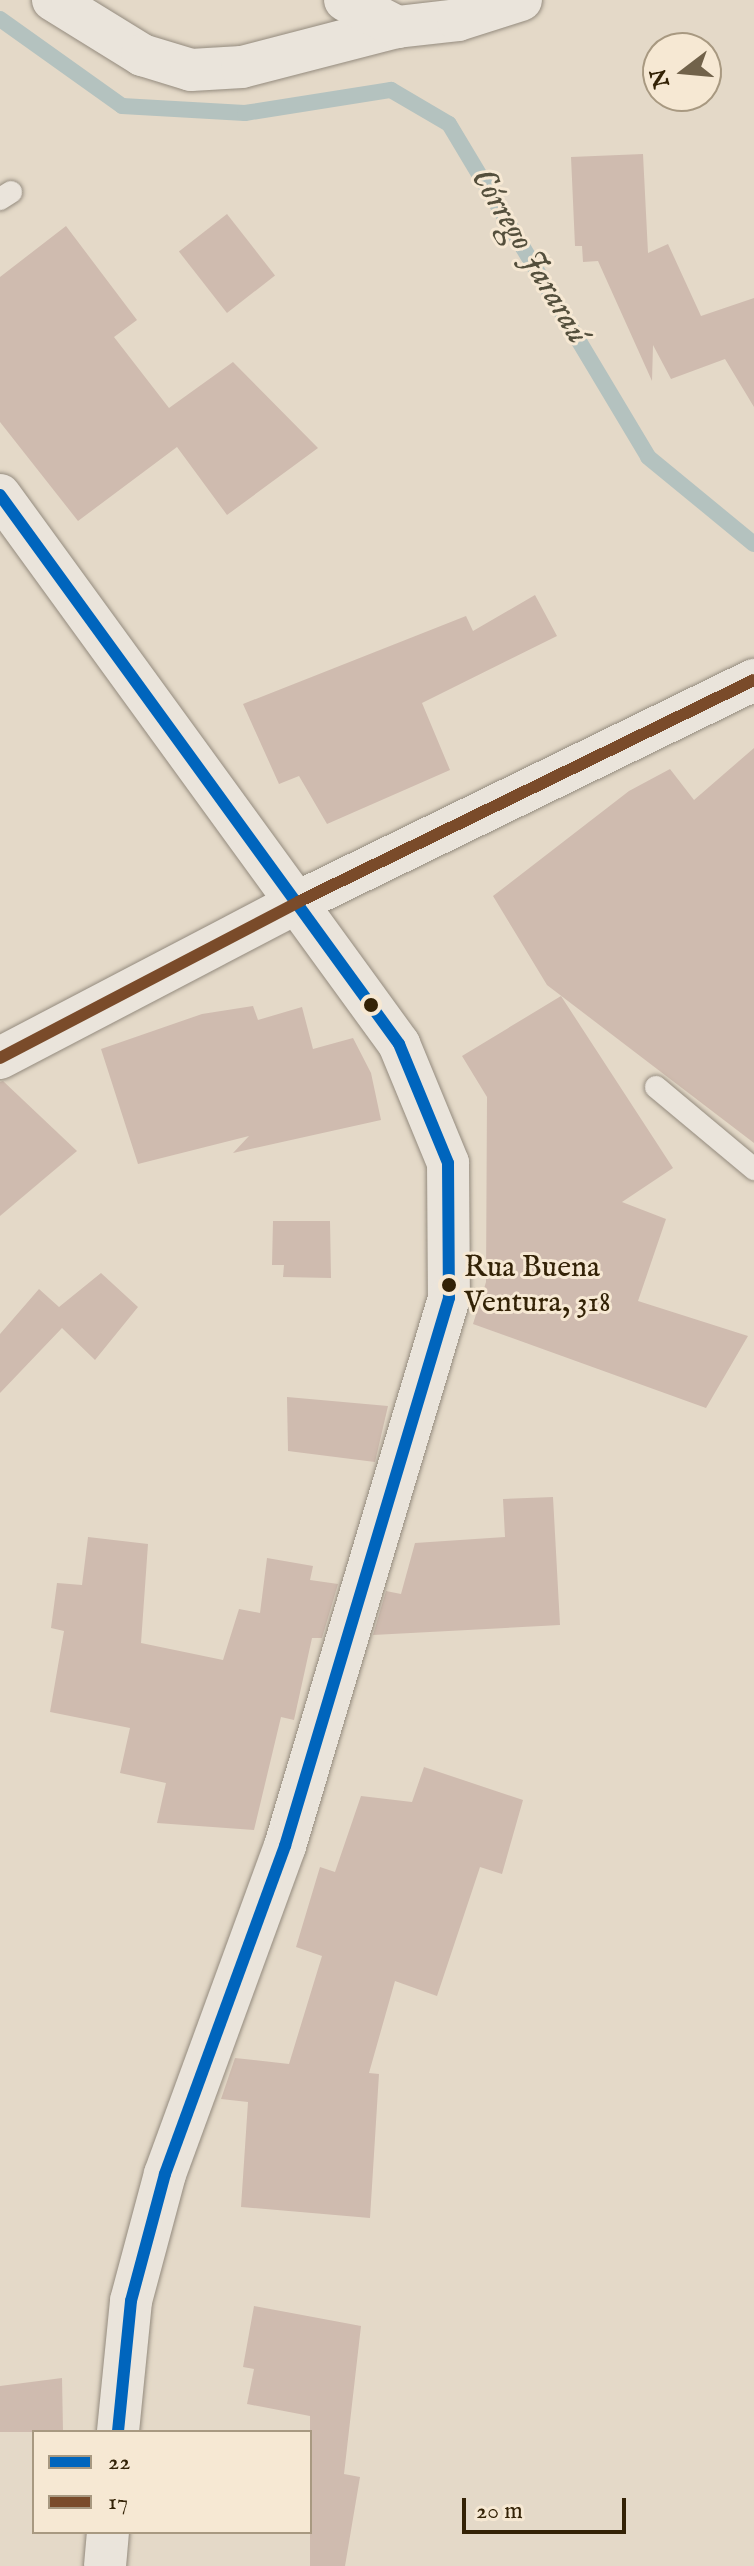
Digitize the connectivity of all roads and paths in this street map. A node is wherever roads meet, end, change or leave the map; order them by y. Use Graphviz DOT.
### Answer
graph roads {
  1 [pos="53,0"];
  2 [pos="345,0"];
  3 [pos="521,0"];
  4 [pos="397,27"];
  5 [pos="0,495"];
  6 [pos="754,680"];
  7 [pos="300,901"];
  8 [pos="0,1058"];
  9 [pos="656,1087"];
  10 [pos="754,1169"];
  11 [pos="118,2430"];
  12 [pos="108,2534"];
  13 [pos="105,2566"];
  1 -- 4 [label="street"];
  2 -- 4 [label="street"];
  3 -- 4 [label="street"];
  5 -- 7 [label="street"];
  6 -- 7 [label="street"];
  7 -- 8 [label="street"];
  7 -- 11 [label="street"];
  9 -- 10 [label="lane"];
  12 -- 13 [label="street"];
}
